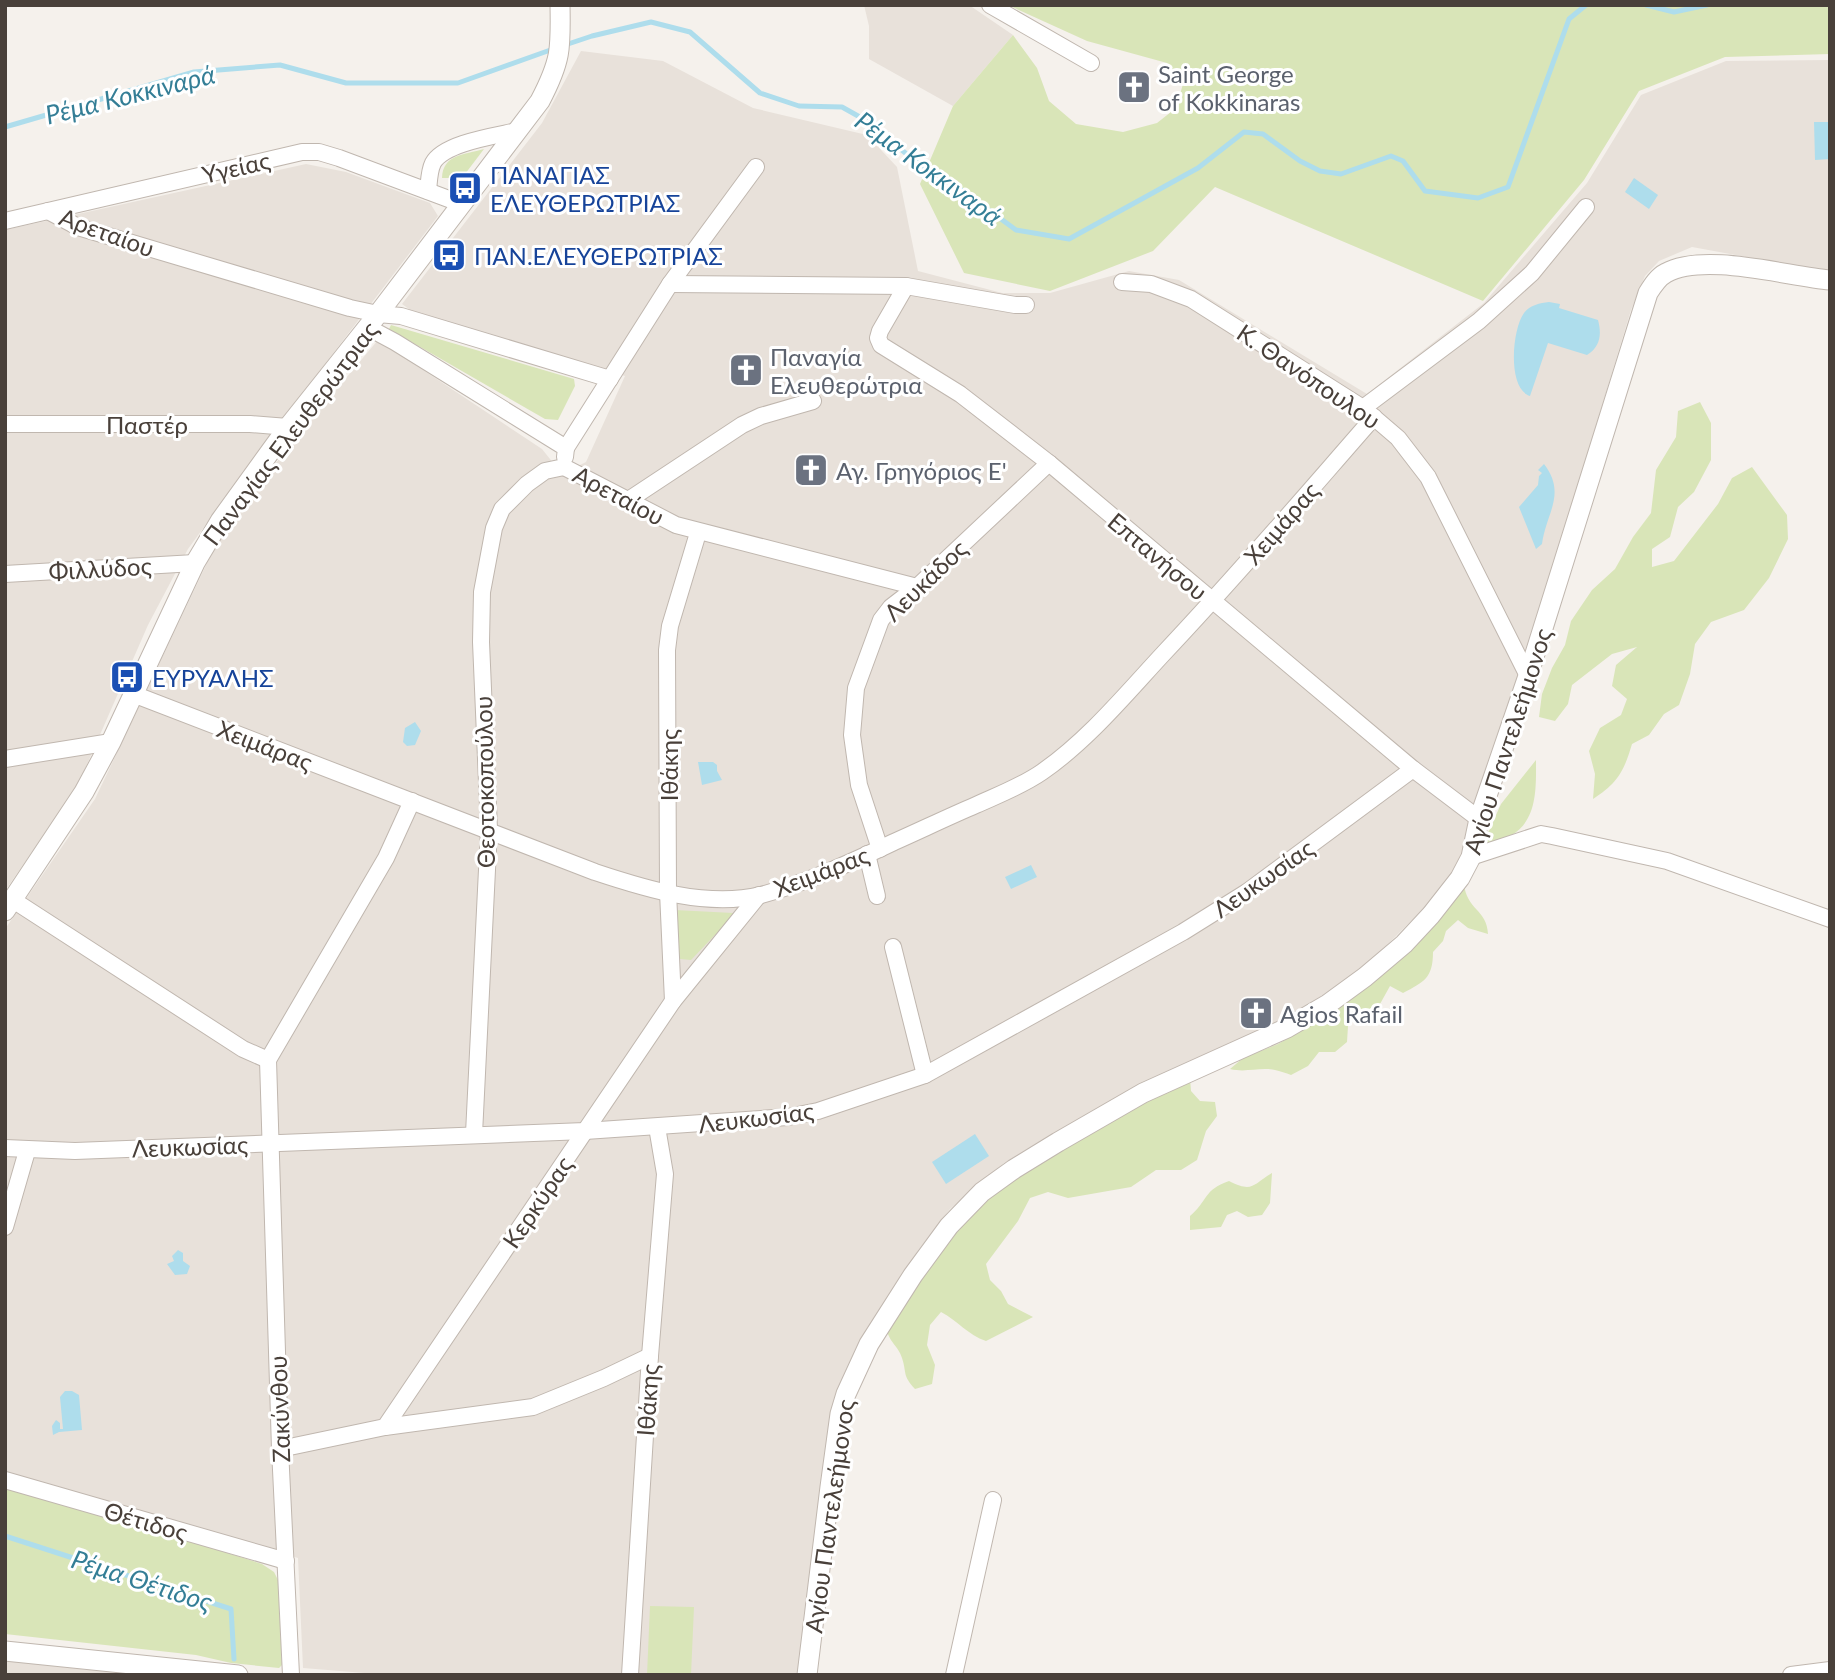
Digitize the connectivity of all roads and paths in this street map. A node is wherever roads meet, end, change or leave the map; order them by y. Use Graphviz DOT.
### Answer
graph roads {
  1 [pos="560,5"];
  2 [pos="990,5"];
  3 [pos="1091,63"];
  4 [pos="517,131"];
  5 [pos="756,167"];
  6 [pos="429,191"];
  7 [pos="461,204"];
  8 [pos="1586,206"];
  9 [pos="48,211"];
  10 [pos="5,220"];
  11 [pos="1830,280"];
  12 [pos="1122,282"];
  13 [pos="670,284"];
  14 [pos="906,286"];
  15 [pos="1026,305"];
  16 [pos="372,321"];
  17 [pos="610,379"];
  18 [pos="813,401"];
  19 [pos="1369,413"];
  20 [pos="5,424"];
  21 [pos="288,427"];
  22 [pos="566,448"];
  23 [pos="1049,463"];
  24 [pos="564,467"];
  25 [pos="630,499"];
  26 [pos="698,533"];
  27 [pos="195,563"];
  28 [pos="5,573"];
  29 [pos="917,587"];
  30 [pos="1212,602"];
  31 [pos="1528,676"];
  32 [pos="133,694"];
  33 [pos="111,742"];
  34 [pos="5,759"];
  35 [pos="1413,769"];
  36 [pos="412,801"];
  37 [pos="1479,819"];
  38 [pos="489,830"];
  39 [pos="873,851"];
  40 [pos="1471,857"];
  41 [pos="668,892"];
  42 [pos="759,895"];
  43 [pos="877,896"];
  44 [pos="9,906"];
  45 [pos="1830,919"];
  46 [pos="893,947"];
  47 [pos="673,1001"];
  48 [pos="268,1060"];
  49 [pos="925,1075"];
  50 [pos="657,1127"];
  51 [pos="585,1131"];
  52 [pos="474,1134"];
  53 [pos="272,1143"];
  54 [pos="5,1148"];
  55 [pos="27,1151"];
  56 [pos="5,1227"];
  57 [pos="650,1356"];
  58 [pos="385,1427"];
  59 [pos="280,1449"];
  60 [pos="5,1480"];
  61 [pos="993,1500"];
  62 [pos="286,1561"];
  63 [pos="5,1651"];
  64 [pos="1830,1670"];
  65 [pos="239,1675"];
  66 [pos="291,1675"];
  67 [pos="630,1675"];
  68 [pos="807,1675"];
  69 [pos="954,1675"];
  70 [pos="1791,1675"];
  1 -- 4 [label="street, Παναγίας Ελευθερώτριας"];
  2 -- 3 [label="street"];
  4 -- 6 [label="street"];
  4 -- 7 [label="street, Παναγίας Ελευθερώτριας"];
  5 -- 13 [label="street"];
  6 -- 7 [label="street, Υγείας"];
  6 -- 9 [label="street, Υγείας"];
  7 -- 16 [label="street, Παναγίας Ελευθερώτριας"];
  8 -- 19 [label="street, Χειμάρας"];
  9 -- 10 [label="street, Υγείας"];
  9 -- 16 [label="street, Αρεταίου"];
  11 -- 31 [label="street, Αγίου Παντελεήμονος"];
  12 -- 19 [label="street, Κ. Θανόπουλου"];
  13 -- 14 [label="street"];
  13 -- 17 [label="street"];
  14 -- 15 [label="street"];
  14 -- 23 [label="street, Επτανήσου"];
  16 -- 17 [label="street, Αρεταίου"];
  16 -- 21 [label="street, Παναγίας Ελευθερώτριας"];
  16 -- 22 [label="street, Αρεταίου"];
  17 -- 22 [label="street"];
  18 -- 25 [label="street"];
  19 -- 30 [label="street, Χειμάρας"];
  19 -- 31 [label="street, Κ. Θανόπουλου"];
  20 -- 21 [label="street, Παστέρ"];
  21 -- 27 [label="street, Παναγίας Ελευθερώτριας"];
  22 -- 24 [label="street, Αρεταίου"];
  23 -- 29 [label="street, Λευκάδος"];
  23 -- 30 [label="street, Επτανήσου"];
  24 -- 25 [label="street, Αρεταίου"];
  24 -- 38 [label="street, Θεοτοκοπούλου"];
  25 -- 26 [label="street, Αρεταίου"];
  26 -- 29 [label="street, Αρεταίου"];
  26 -- 41 [label="street, Ιθάκης"];
  27 -- 28 [label="street, Φιλλύδος"];
  27 -- 32 [label="street, Παναγίας Ελευθερώτριας"];
  29 -- 39 [label="street, Λευκάδος"];
  30 -- 35 [label="street, Επτανήσου"];
  30 -- 39 [label="street, Χειμάρας"];
  31 -- 37 [label="street, Αγίου Παντελεήμονος"];
  32 -- 33 [label="street, Παναγίας Ελευθερώτριας"];
  32 -- 36 [label="street, Χειμάρας"];
  33 -- 34 [label="street"];
  33 -- 44 [label="street, Παναγίας Ελευθερώτριας"];
  35 -- 37 [label="street, Επτανήσου"];
  35 -- 49 [label="street, Λευκωσίας"];
  36 -- 38 [label="street, Χειμάρας"];
  36 -- 48 [label="street"];
  37 -- 40 [label="street, Αγίου Παντελεήμονος"];
  38 -- 41 [label="street, Χειμάρας"];
  38 -- 52 [label="street, Θεοτοκοπούλου"];
  39 -- 42 [label="street, Χειμάρας"];
  39 -- 43 [label="street, Λευκάδος"];
  40 -- 45 [label="street"];
  40 -- 68 [label="street, Αγίου Παντελεήμονος"];
  41 -- 42 [label="street, Χειμάρας"];
  41 -- 47 [label="street, Ιθάκης"];
  42 -- 47 [label="street, Κερκύρας"];
  44 -- 48 [label="street"];
  46 -- 49 [label="street"];
  47 -- 51 [label="street, Κερκύρας"];
  48 -- 53 [label="street, Ζακύνθου"];
  49 -- 50 [label="street, Λευκωσίας"];
  50 -- 51 [label="street, Λευκωσίας"];
  50 -- 57 [label="street, Ιθάκης"];
  51 -- 52 [label="street, Λευκωσίας"];
  51 -- 58 [label="street, Κερκύρας"];
  52 -- 53 [label="street, Λευκωσίας"];
  53 -- 55 [label="street, Λευκωσίας"];
  53 -- 59 [label="street, Ζακύνθου"];
  54 -- 55 [label="street, Λευκωσίας"];
  55 -- 56 [label="street"];
  57 -- 58 [label="street"];
  57 -- 67 [label="street, Ιθάκης"];
  58 -- 59 [label="street"];
  59 -- 62 [label="street, Ζακύνθου"];
  60 -- 62 [label="street, Θέτιδος"];
  61 -- 69 [label="street"];
  62 -- 66 [label="street, Ζακύνθου"];
  63 -- 65 [label="street"];
  64 -- 70 [label="street"];
}
